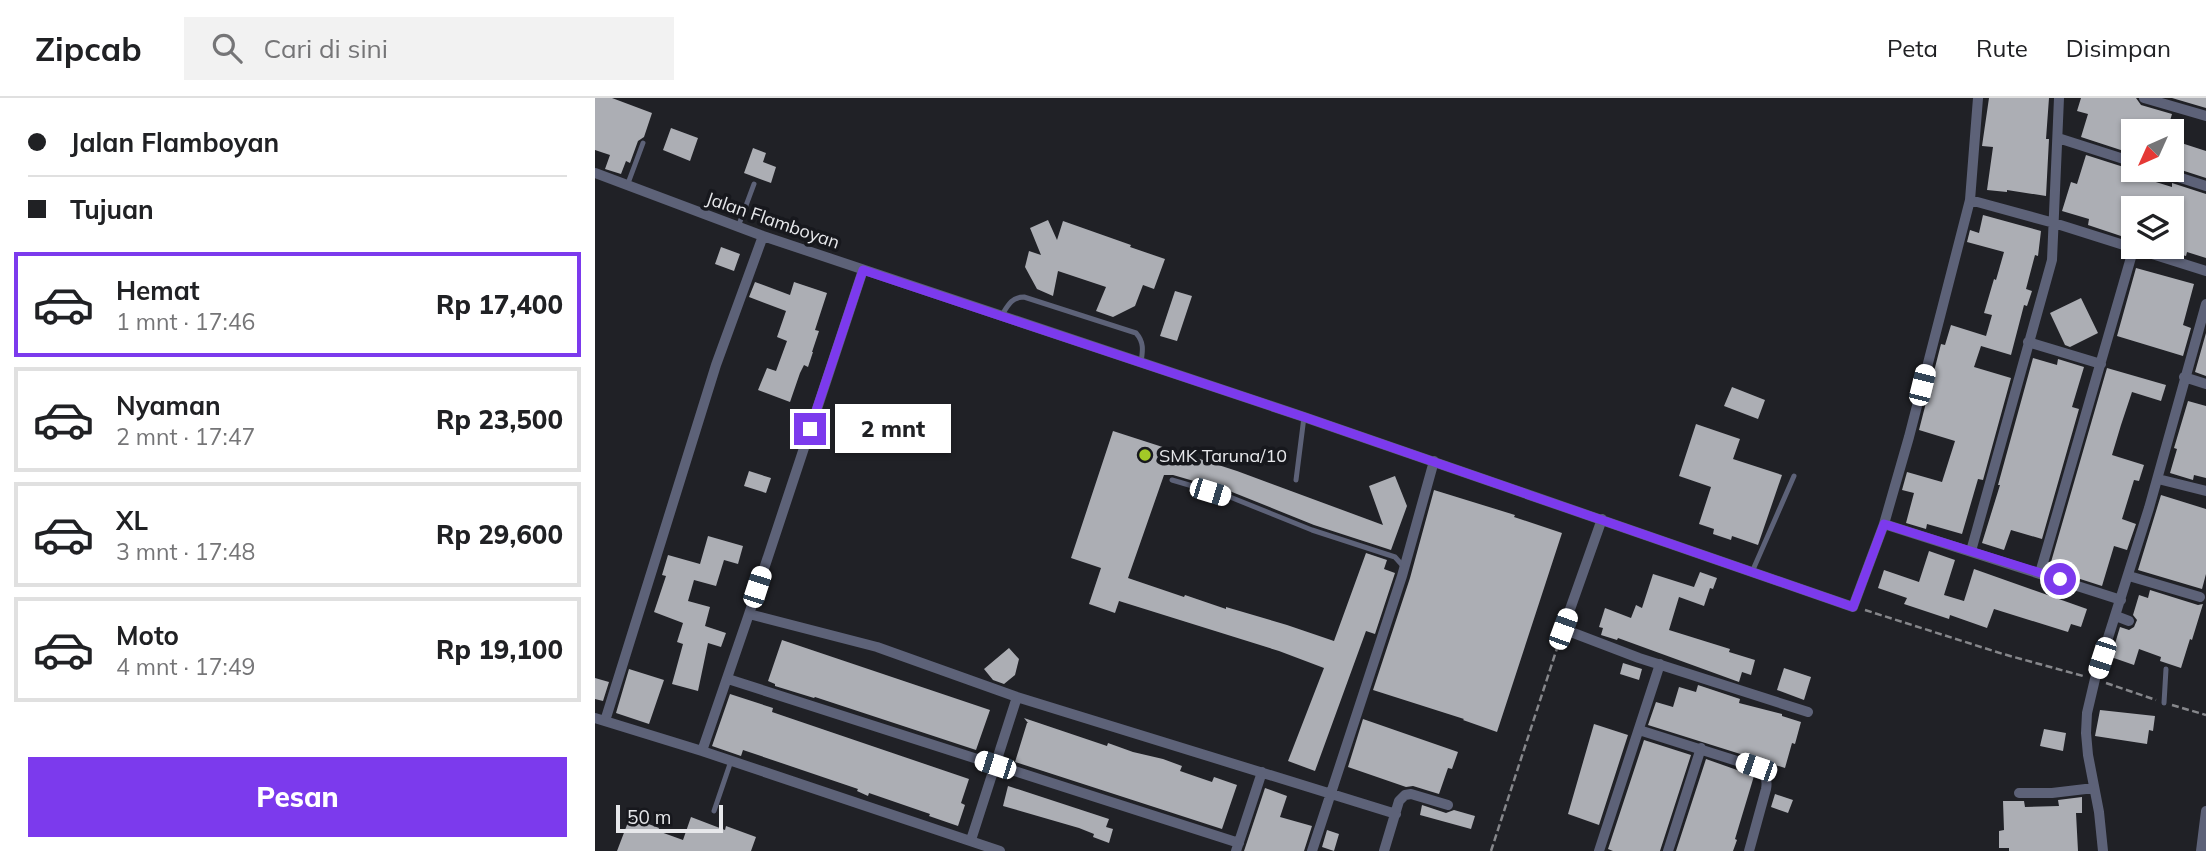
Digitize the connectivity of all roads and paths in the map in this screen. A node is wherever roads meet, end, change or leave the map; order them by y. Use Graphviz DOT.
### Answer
graph roads {
  1 [pos="1978,98"];
  2 [pos="2059,98"];
  3 [pos="2144,98"];
  4 [pos="2206,117"];
  5 [pos="2059,138"];
  6 [pos="643,143"];
  7 [pos="2121,158"];
  8 [pos="595,173"];
  9 [pos="2184,179"];
  10 [pos="754,184"];
  11 [pos="627,186"];
  12 [pos="2206,186"];
  13 [pos="1970,200"];
  14 [pos="2054,223"];
  15 [pos="738,227"];
  16 [pos="763,236"];
  17 [pos="2121,243"];
  18 [pos="2131,259"];
  19 [pos="2170,259"];
  20 [pos="863,270"];
  21 [pos="2206,271"];
  22 [pos="2206,304"];
  23 [pos="1002,315"];
  24 [pos="2028,342"];
  25 [pos="1142,362"];
  26 [pos="2101,364"];
  27 [pos="2184,377"];
  28 [pos="2206,384"];
  29 [pos="1304,417"];
  30 [pos="1434,461"];
  31 [pos="1794,476"];
  32 [pos="2158,479"];
  33 [pos="1172,480"];
  34 [pos="1296,480"];
  35 [pos="2206,491"];
  36 [pos="1602,519"];
  37 [pos="1884,524"];
  38 [pos="1971,551"];
  39 [pos="1752,572"];
  40 [pos="2040,573"];
  41 [pos="1402,576"];
  42 [pos="2129,576"];
  43 [pos="2200,597"];
  44 [pos="2121,600"];
  45 [pos="1853,607"];
  46 [pos="748,614"];
  47 [pos="2116,616"];
  48 [pos="2129,621"];
  49 [pos="1563,629"];
  50 [pos="1660,664"];
  51 [pos="2167,669"];
  52 [pos="728,679"];
  53 [pos="2095,679"];
  54 [pos="1017,697"];
  55 [pos="2164,703"];
  56 [pos="1808,712"];
  57 [pos="2206,715"];
  58 [pos="600,720"];
  59 [pos="1639,730"];
  60 [pos="1701,748"];
  61 [pos="702,751"];
  62 [pos="731,761"];
  63 [pos="995,765"];
  64 [pos="1262,772"];
  65 [pos="2094,788"];
  66 [pos="1330,793"];
  67 [pos="2019,793"];
  68 [pos="1448,805"];
  69 [pos="714,811"];
  70 [pos="2206,811"];
  71 [pos="1396,814"];
  72 [pos="971,840"];
  73 [pos="1238,847"];
  74 [pos="1000,851"];
  75 [pos="1312,851"];
  76 [pos="1384,851"];
  77 [pos="1491,851"];
  78 [pos="1599,851"];
  79 [pos="1668,851"];
  80 [pos="1749,851"];
  81 [pos="2103,851"];
  82 [pos="2201,851"];
  1 -- 13 [label="street"];
  2 -- 5 [label="street"];
  3 -- 4 [label="street"];
  5 -- 7 [label="street"];
  5 -- 14 [label="street"];
  6 -- 11 [label="lane"];
  8 -- 11 [label="street, Jalan Flamboyan"];
  9 -- 12 [label="street"];
  10 -- 15 [label="lane"];
  11 -- 15 [label="street, Jalan Flamboyan"];
  13 -- 14 [label="street"];
  13 -- 37 [label="street"];
  14 -- 17 [label="street"];
  14 -- 24 [label="street"];
  15 -- 16 [label="street, Jalan Flamboyan"];
  16 -- 20 [label="street, Jalan Flamboyan"];
  16 -- 58 [label="street"];
  18 -- 26 [label="street"];
  19 -- 21 [label="street"];
  20 -- 23 [label="street, Jalan Flamboyan"];
  20 -- 46 [label="street"];
  22 -- 27 [label="street"];
  23 -- 25 [label="street, Jalan Flamboyan"];
  23 -- 25 [label="lane"];
  24 -- 26 [label="street"];
  24 -- 38 [label="street"];
  25 -- 29 [label="street, Jalan Flamboyan"];
  26 -- 40 [label="street"];
  27 -- 28 [label="street"];
  27 -- 32 [label="street"];
  29 -- 30 [label="street, Jalan Flamboyan"];
  29 -- 34 [label="lane"];
  30 -- 36 [label="street, Jalan Flamboyan"];
  30 -- 41 [label="street"];
  31 -- 39 [label="lane"];
  32 -- 35 [label="street"];
  32 -- 42 [label="street"];
  33 -- 41 [label="lane"];
  36 -- 39 [label="street, Jalan Flamboyan"];
  36 -- 49 [label="street"];
  37 -- 38 [label="street"];
  37 -- 45 [label="street"];
  38 -- 40 [label="street"];
  39 -- 45 [label="street, Jalan Flamboyan"];
  40 -- 44 [label="street"];
  41 -- 66 [label="street"];
  42 -- 43 [label="street"];
  42 -- 44 [label="street"];
  44 -- 47 [label="street"];
  45 -- 53 [label="path"];
  46 -- 52 [label="street"];
  46 -- 54 [label="street"];
  47 -- 48 [label="street"];
  47 -- 53 [label="street"];
  49 -- 50 [label="street"];
  49 -- 77 [label="path"];
  50 -- 56 [label="street"];
  50 -- 59 [label="street"];
  51 -- 55 [label="lane"];
  52 -- 61 [label="street"];
  52 -- 63 [label="street"];
  53 -- 55 [label="path"];
  53 -- 65 [label="street"];
  54 -- 63 [label="street"];
  54 -- 64 [label="street"];
  55 -- 57 [label="path"];
  58 -- 61 [label="street"];
  59 -- 60 [label="street"];
  59 -- 78 [label="street"];
  60 -- 79 [label="street"];
  60 -- 80 [label="street"];
  61 -- 62 [label="street"];
  62 -- 69 [label="lane"];
  62 -- 72 [label="street"];
  63 -- 72 [label="street"];
  63 -- 73 [label="street"];
  64 -- 66 [label="street"];
  64 -- 73 [label="street"];
  65 -- 67 [label="street"];
  65 -- 81 [label="street"];
  66 -- 71 [label="street"];
  66 -- 75 [label="street"];
  68 -- 71 [label="street"];
  70 -- 82 [label="street"];
  71 -- 76 [label="street"];
  72 -- 74 [label="street"];
}
